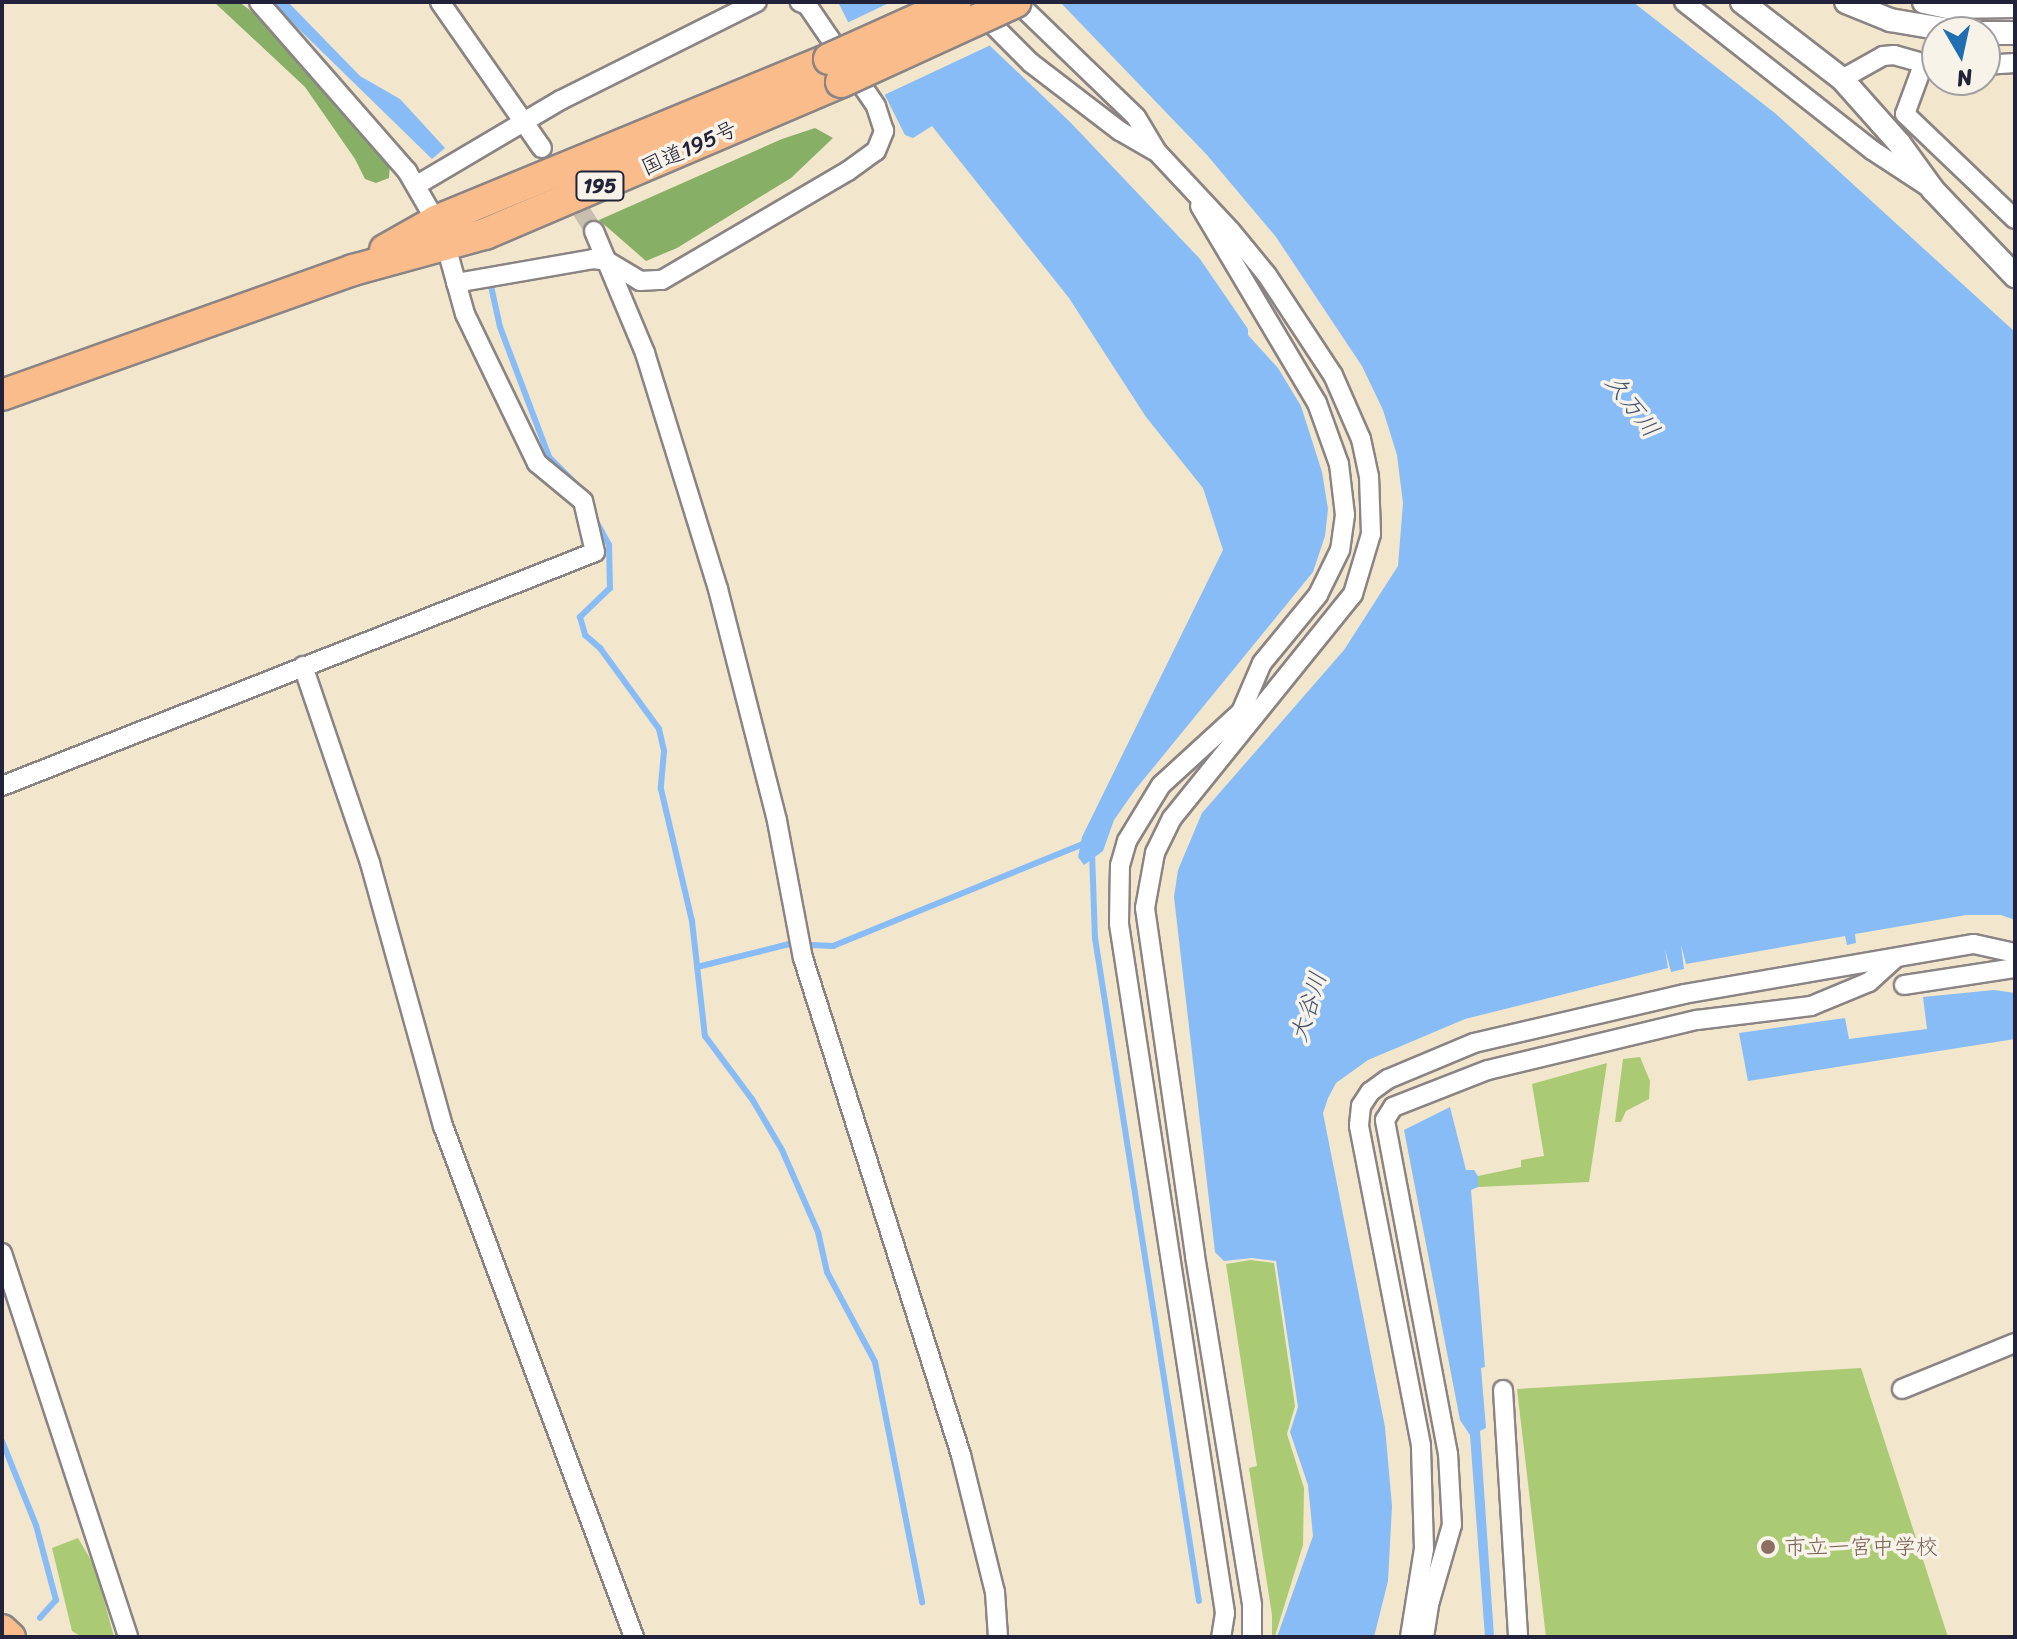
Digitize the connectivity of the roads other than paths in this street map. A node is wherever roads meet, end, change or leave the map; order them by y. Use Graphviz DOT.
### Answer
graph roads {
  1 [pos="259,2"];
  2 [pos="440,2"];
  3 [pos="757,2"];
  4 [pos="800,2"];
  5 [pos="956,2"];
  6 [pos="970,2"];
  7 [pos="1016,2"];
  8 [pos="1684,2"];
  9 [pos="1742,2"];
  10 [pos="1846,2"];
  11 [pos="1924,2"];
  12 [pos="2015,6"];
  13 [pos="1921,25"];
  14 [pos="1921,63"];
  15 [pos="835,71"];
  16 [pos="1842,79"];
  17 [pos="1921,83"];
  18 [pos="523,125"];
  19 [pos="542,148"];
  20 [pos="1157,152"];
  21 [pos="417,185"];
  22 [pos="1933,190"];
  23 [pos="1193,193"];
  24 [pos="2015,219"];
  25 [pos="594,231"];
  26 [pos="441,233"];
  27 [pos="607,261"];
  28 [pos="2015,276"];
  29 [pos="456,283"];
  30 [pos="2,395"];
  31 [pos="303,666"];
  32 [pos="2,786"];
  33 [pos="2015,953"];
  34 [pos="1897,957"];
  35 [pos="2015,968"];
  36 [pos="1904,985"];
  37 [pos="2,1253"];
  38 [pos="2015,1343"];
  39 [pos="1902,1389"];
  40 [pos="1503,1390"];
  41 [pos="2,1629"];
  42 [pos="1418,1630"];
  43 [pos="11,1637"];
  44 [pos="128,1637"];
  45 [pos="634,1637"];
  46 [pos="998,1637"];
  47 [pos="1221,1637"];
  48 [pos="1252,1637"];
  49 [pos="1518,1637"];
  1 -- 21 [label="street"];
  2 -- 18 [label="street"];
  3 -- 18 [label="street"];
  4 -- 27 [label="street"];
  5 -- 15 [label="highway, 国道195号 / 195, bridge"];
  6 -- 20 [label="street"];
  7 -- 15 [label="highway, 国道195号 / 195, bridge"];
  7 -- 20 [label="street"];
  8 -- 22 [label="street"];
  9 -- 16 [label="street"];
  10 -- 13 [label="street"];
  11 -- 12 [label="street"];
  14 -- 16 [label="street"];
  15 -- 26 [label="highway, 国道195号 / 195"];
  16 -- 22 [label="street"];
  17 -- 24 [label="street"];
  18 -- 19 [label="street"];
  18 -- 21 [label="street"];
  20 -- 23 [label="street"];
  21 -- 26 [label="street"];
  22 -- 28 [label="street"];
  23 -- 47 [label="street"];
  23 -- 48 [label="street"];
  25 -- 27 [label="street"];
  26 -- 29 [label="street"];
  26 -- 30 [label="highway, 国道195号 / 195"];
  27 -- 29 [label="street"];
  27 -- 46 [label="street"];
  29 -- 31 [label="street"];
  31 -- 32 [label="street"];
  31 -- 45 [label="street"];
  33 -- 34 [label="street"];
  34 -- 42 [label="street"];
  34 -- 42 [label="street"];
  35 -- 36 [label="street"];
  37 -- 44 [label="street"];
  38 -- 39 [label="street"];
  40 -- 49 [label="street"];
  41 -- 43 [label="main road"];
}
